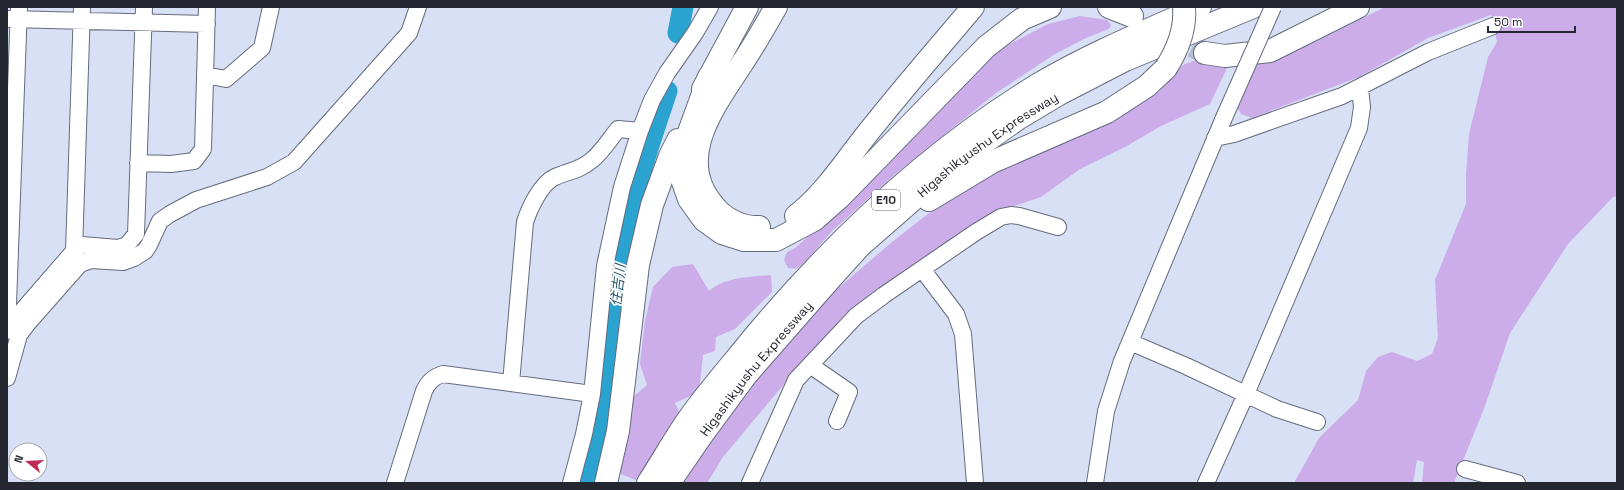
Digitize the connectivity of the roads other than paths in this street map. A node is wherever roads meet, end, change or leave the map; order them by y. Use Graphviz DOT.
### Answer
graph roads {
  1 [pos="144,7"];
  2 [pos="208,7"];
  3 [pos="271,7"];
  4 [pos="418,7"];
  5 [pos="710,7"];
  6 [pos="747,7"];
  7 [pos="776,7"];
  8 [pos="973,7"];
  9 [pos="1050,7"];
  10 [pos="1109,7"];
  11 [pos="1184,7"];
  12 [pos="1200,7"];
  13 [pos="1253,7"];
  14 [pos="1273,7"];
  15 [pos="1358,7"];
  16 [pos="82,14"];
  17 [pos="15,15"];
  18 [pos="1132,16"];
  19 [pos="143,23"];
  20 [pos="207,24"];
  21 [pos="1493,26"];
  22 [pos="1205,53"];
  23 [pos="205,75"];
  24 [pos="709,77"];
  25 [pos="1360,88"];
  26 [pos="640,131"];
  27 [pos="10,138"];
  28 [pos="1215,138"];
  29 [pos="138,163"];
  30 [pos="9,203"];
  31 [pos="1058,227"];
  32 [pos="860,246"];
  33 [pos="74,251"];
  34 [pos="922,269"];
  35 [pos="8,330"];
  36 [pos="1130,342"];
  37 [pos="810,365"];
  38 [pos="7,378"];
  39 [pos="511,384"];
  40 [pos="592,394"];
  41 [pos="1246,394"];
  42 [pos="837,421"];
  43 [pos="1317,422"];
  44 [pos="1465,469"];
  45 [pos="1498,480"];
  46 [pos="395,483"];
  47 [pos="571,483"];
  48 [pos="606,483"];
  49 [pos="648,483"];
  50 [pos="669,483"];
  51 [pos="750,483"];
  52 [pos="975,483"];
  53 [pos="1094,483"];
  54 [pos="1206,483"];
  55 [pos="1518,483"];
  1 -- 19 [label="street"];
  2 -- 20 [label="street"];
  3 -- 23 [label="street"];
  4 -- 38 [label="street"];
  5 -- 26 [label="street"];
  6 -- 24 [label="highway"];
  7 -- 8 [label="highway"];
  9 -- 24 [label="highway"];
  10 -- 18 [label="highway"];
  11 -- 32 [label="highway, bridge"];
  12 -- 49 [label="highway, Higashikyushu Expressway / E10"];
  13 -- 32 [label="highway, Higashikyushu Expressway / E10"];
  14 -- 28 [label="street, bridge"];
  15 -- 22 [label="highway"];
  16 -- 17 [label="street"];
  16 -- 19 [label="street"];
  16 -- 33 [label="street"];
  17 -- 27 [label="street"];
  19 -- 20 [label="street"];
  19 -- 29 [label="street"];
  20 -- 23 [label="street"];
  21 -- 25 [label="street"];
  23 -- 29 [label="street"];
  24 -- 48 [label="highway"];
  25 -- 28 [label="street"];
  25 -- 41 [label="street"];
  26 -- 39 [label="street"];
  26 -- 40 [label="street"];
  27 -- 30 [label="street"];
  28 -- 36 [label="street"];
  29 -- 33 [label="street"];
  30 -- 35 [label="street"];
  31 -- 34 [label="street"];
  32 -- 50 [label="highway, Higashikyushu Expressway / E10"];
  33 -- 35 [label="street"];
  34 -- 37 [label="street"];
  34 -- 52 [label="street"];
  36 -- 41 [label="street"];
  36 -- 53 [label="street"];
  37 -- 42 [label="street"];
  37 -- 51 [label="street"];
  39 -- 40 [label="street"];
  39 -- 46 [label="street"];
  40 -- 47 [label="street"];
  41 -- 43 [label="street"];
  41 -- 54 [label="street"];
  44 -- 45 [label="street"];
  45 -- 55 [label="street"];
}
